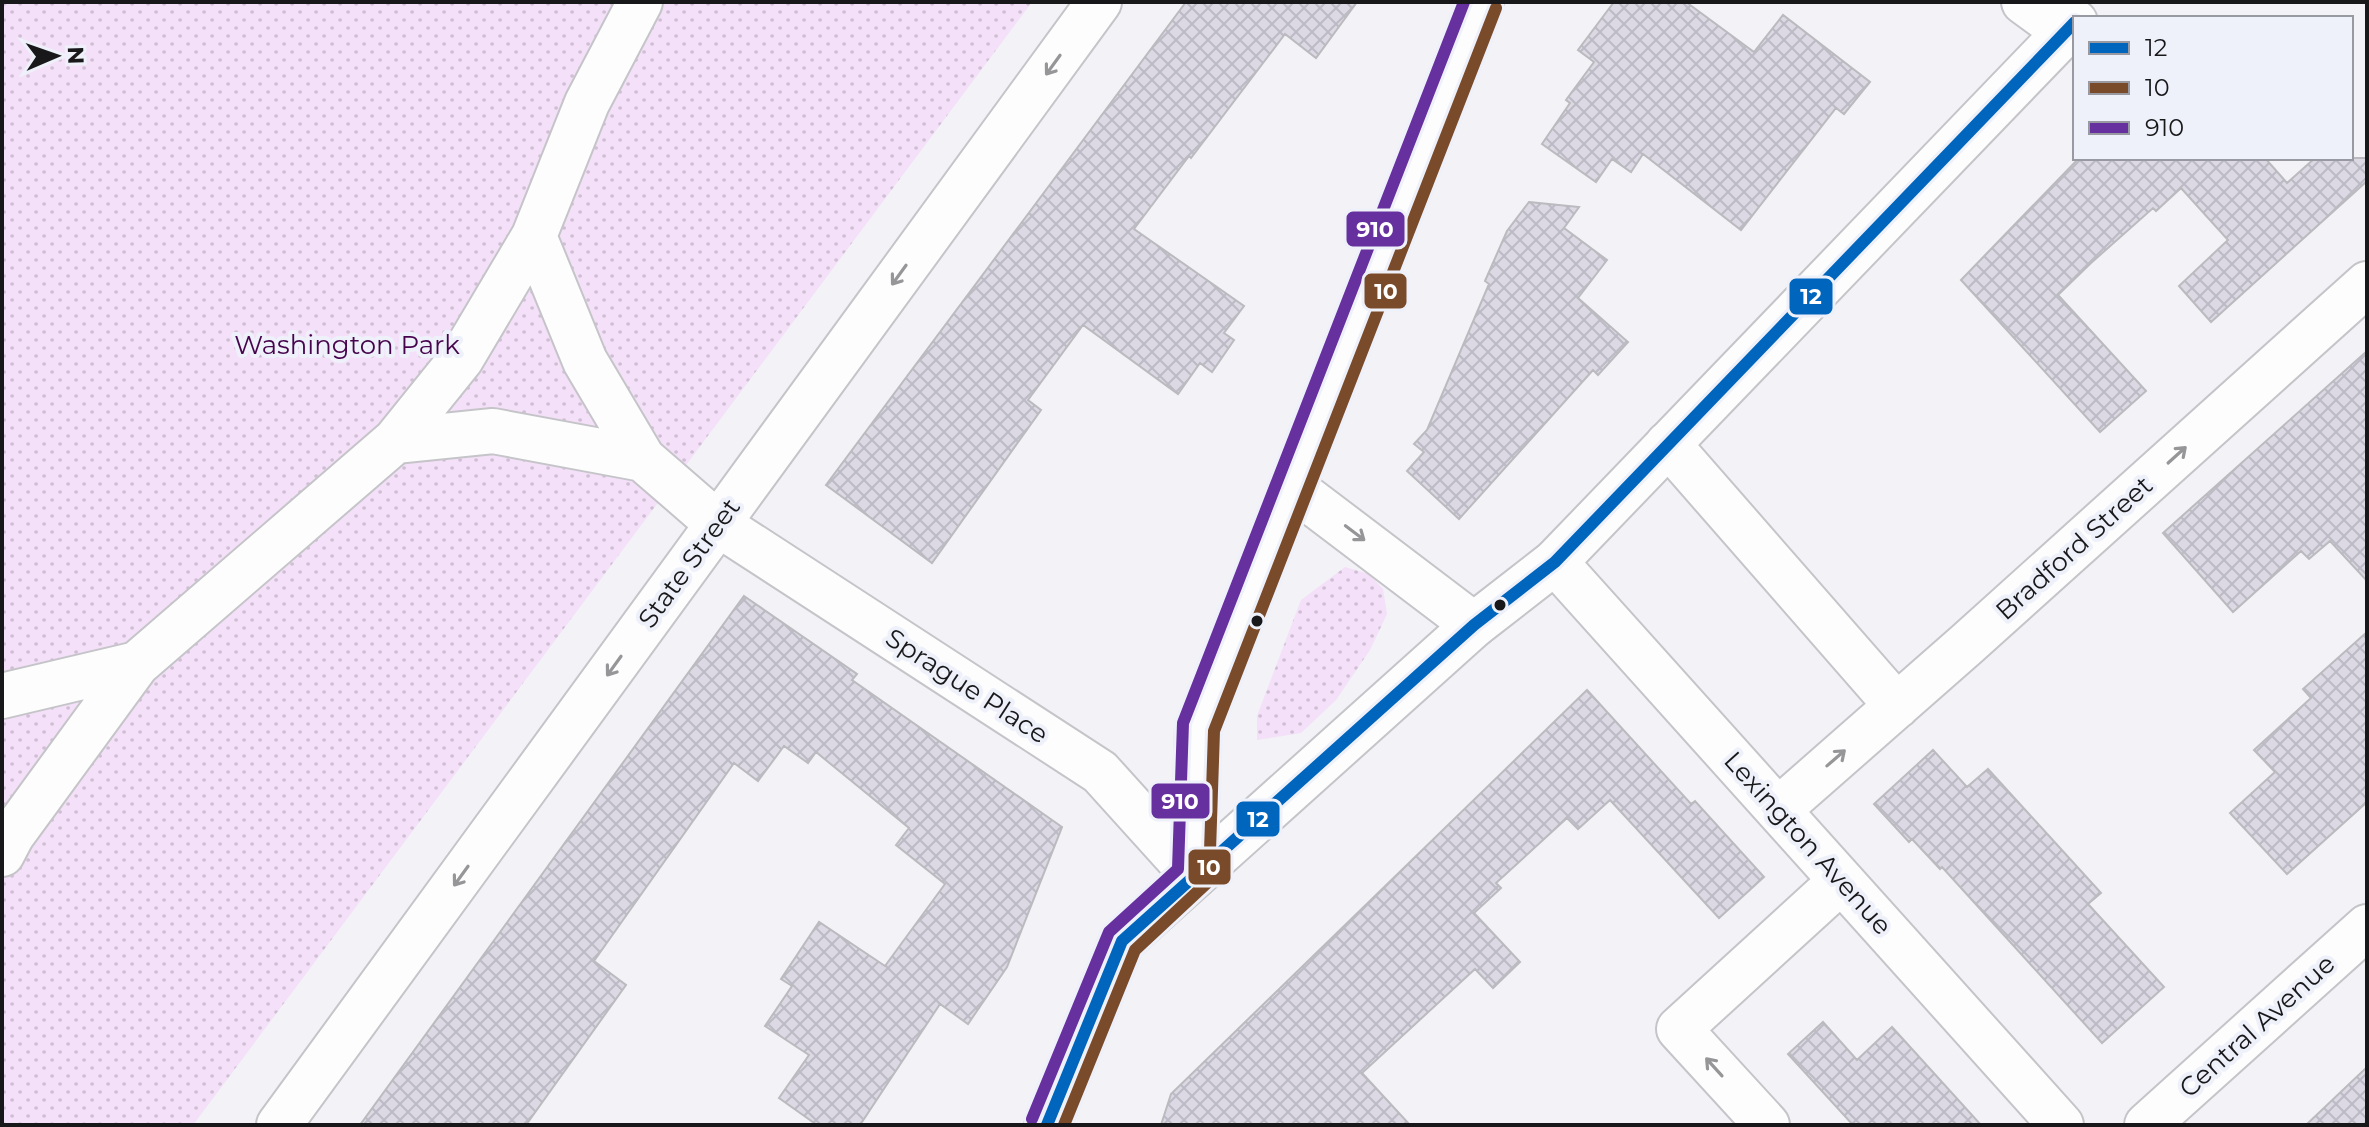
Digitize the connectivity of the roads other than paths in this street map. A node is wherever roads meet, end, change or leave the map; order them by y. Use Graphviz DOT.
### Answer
graph roads {
  1 [pos="640,2"];
  2 [pos="1099,2"];
  3 [pos="1481,2"];
  4 [pos="2024,2"];
  5 [pos="2073,17"];
  6 [pos="2073,25"];
  7 [pos="534,236"];
  8 [pos="2367,284"];
  9 [pos="395,441"];
  10 [pos="1668,444"];
  11 [pos="643,459"];
  12 [pos="1292,487"];
  13 [pos="718,524"];
  14 [pos="1555,562"];
  15 [pos="1474,625"];
  16 [pos="137,664"];
  17 [pos="2,696"];
  18 [pos="1897,706"];
  19 [pos="1778,810"];
  20 [pos="2,854"];
  21 [pos="1194,876"];
  22 [pos="1841,881"];
  23 [pos="2367,927"];
  24 [pos="279,1125"];
  25 [pos="1047,1125"];
  26 [pos="1767,1125"];
  27 [pos="2061,1125"];
  28 [pos="2147,1125"];
  1 -- 7 [label="street"];
  2 -- 13 [label="street, State Street, one-way"];
  3 -- 12 [label="street"];
  4 -- 5 [label="street"];
  6 -- 10 [label="street"];
  7 -- 9 [label="street"];
  7 -- 11 [label="street"];
  18 -- 8 [label="street, Bradford Street, one-way"];
  9 -- 11 [label="street"];
  9 -- 16 [label="street"];
  10 -- 14 [label="street"];
  10 -- 18 [label="street"];
  11 -- 13 [label="street, Sprague Place"];
  12 -- 15 [label="street, one-way"];
  12 -- 21 [label="street"];
  13 -- 21 [label="street, Sprague Place"];
  13 -- 24 [label="street, State Street, one-way"];
  14 -- 15 [label="street"];
  14 -- 19 [label="street, Lexington Avenue"];
  15 -- 21 [label="street"];
  16 -- 17 [label="street"];
  16 -- 20 [label="street"];
  19 -- 18 [label="street, Bradford Street, one-way"];
  19 -- 22 [label="street, Lexington Avenue"];
  21 -- 25 [label="street"];
  26 -- 22 [label="street, one-way"];
  22 -- 27 [label="street, Lexington Avenue"];
  23 -- 28 [label="street, Central Avenue"];
}
